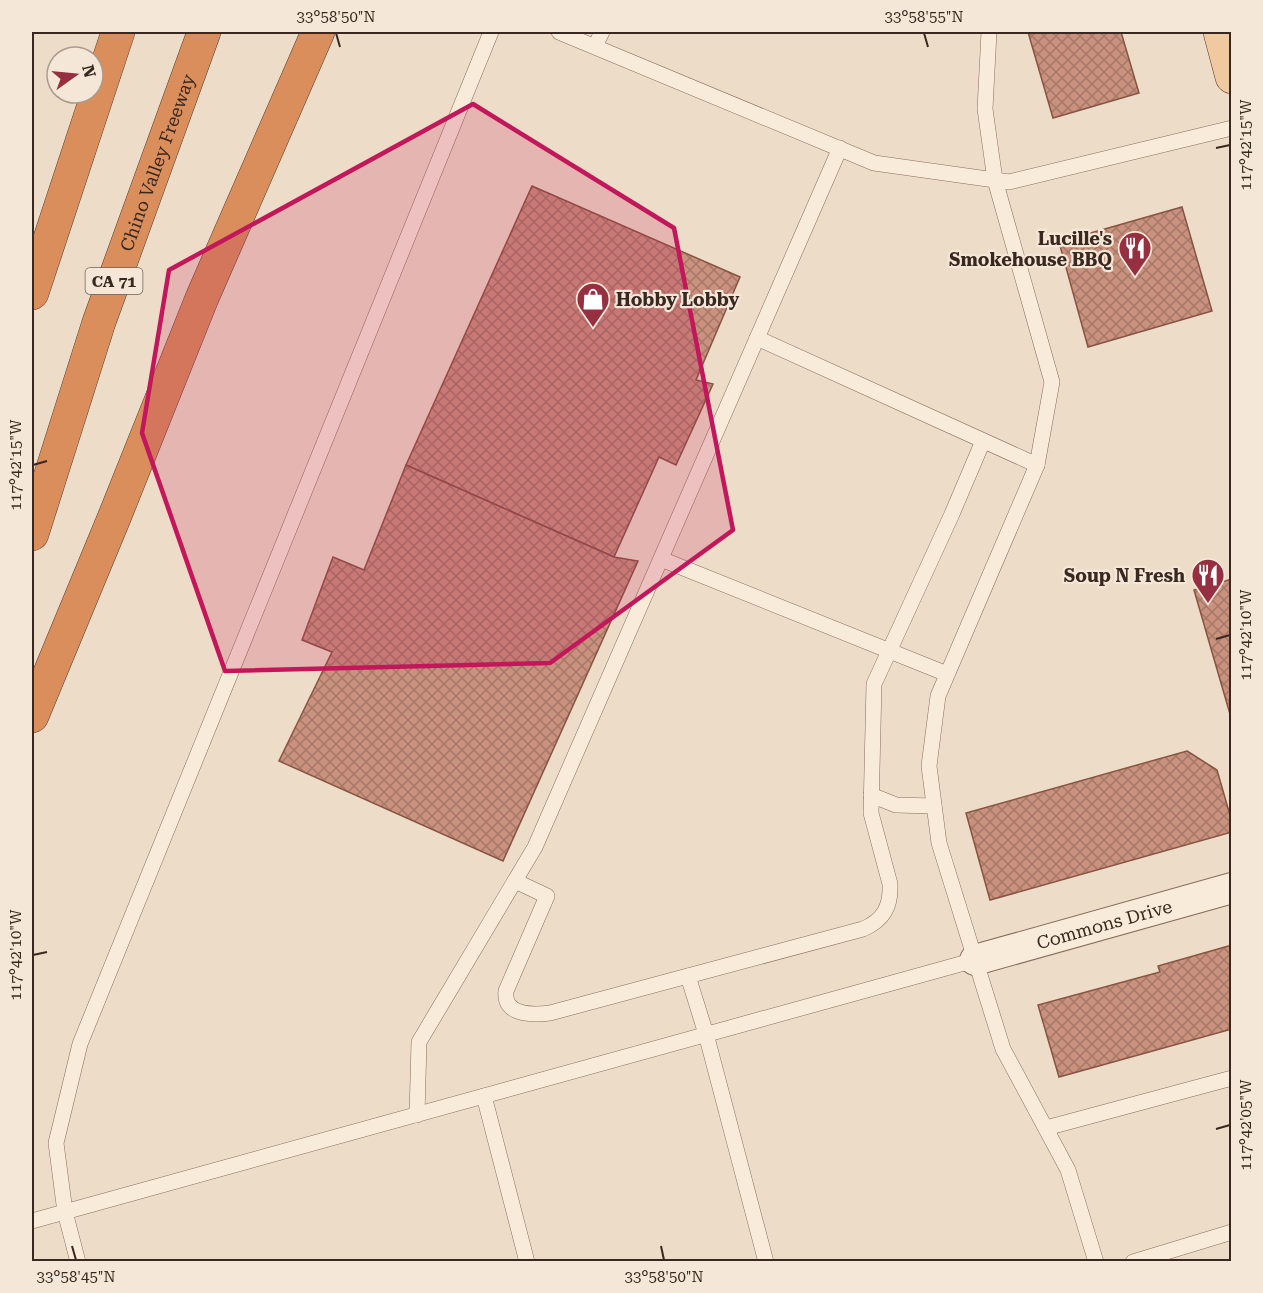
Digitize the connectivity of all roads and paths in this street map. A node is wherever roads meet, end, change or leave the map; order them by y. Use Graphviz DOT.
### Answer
graph roads {
  1 [pos="118,32"];
  2 [pos="204,32"];
  3 [pos="318,32"];
  4 [pos="491,32"];
  5 [pos="559,32"];
  6 [pos="602,32"];
  7 [pos="989,32"];
  8 [pos="1220,32"];
  9 [pos="595,46"];
  10 [pos="1232,77"];
  11 [pos="1232,128"];
  12 [pos="840,148"];
  13 [pos="995,180"];
  14 [pos="32,293"];
  15 [pos="757,338"];
  16 [pos="983,441"];
  17 [pos="1037,465"];
  18 [pos="32,534"];
  19 [pos="661,559"];
  20 [pos="890,650"];
  21 [pos="947,674"];
  22 [pos="32,716"];
  23 [pos="871,795"];
  24 [pos="934,806"];
  25 [pos="515,881"];
  26 [pos="1232,888"];
  27 [pos="975,960"];
  28 [pos="688,976"];
  29 [pos="706,1034"];
  30 [pos="1232,1078"];
  31 [pos="484,1096"];
  32 [pos="417,1115"];
  33 [pos="1046,1128"];
  34 [pos="64,1212"];
  35 [pos="32,1221"];
  36 [pos="1232,1232"];
  37 [pos="78,1262"];
  38 [pos="527,1262"];
  39 [pos="766,1262"];
  40 [pos="1096,1262"];
  41 [pos="1132,1262"];
  1 -- 14 [label="highway"];
  2 -- 18 [label="highway, Chino Valley Freeway / CA 71"];
  3 -- 22 [label="highway"];
  4 -- 34 [label="lane"];
  5 -- 9 [label="lane"];
  6 -- 9 [label="lane"];
  7 -- 13 [label="lane"];
  8 -- 10 [label="main road"];
  9 -- 12 [label="lane"];
  11 -- 13 [label="lane"];
  12 -- 13 [label="lane"];
  12 -- 15 [label="lane"];
  13 -- 17 [label="lane"];
  15 -- 16 [label="lane"];
  15 -- 19 [label="lane"];
  16 -- 17 [label="lane"];
  16 -- 20 [label="lane"];
  17 -- 21 [label="lane"];
  19 -- 20 [label="lane"];
  19 -- 25 [label="lane"];
  20 -- 21 [label="lane"];
  20 -- 23 [label="lane"];
  21 -- 24 [label="lane"];
  23 -- 24 [label="lane"];
  23 -- 28 [label="lane"];
  24 -- 27 [label="lane"];
  25 -- 28 [label="lane"];
  25 -- 32 [label="lane"];
  26 -- 27 [label="street, Commons Drive"];
  27 -- 29 [label="lane"];
  27 -- 33 [label="lane"];
  28 -- 29 [label="lane"];
  29 -- 31 [label="lane"];
  29 -- 39 [label="lane"];
  30 -- 33 [label="lane"];
  31 -- 32 [label="lane"];
  31 -- 38 [label="lane"];
  32 -- 34 [label="lane"];
  33 -- 40 [label="lane"];
  34 -- 35 [label="lane"];
  34 -- 37 [label="lane"];
  36 -- 41 [label="lane"];
}
